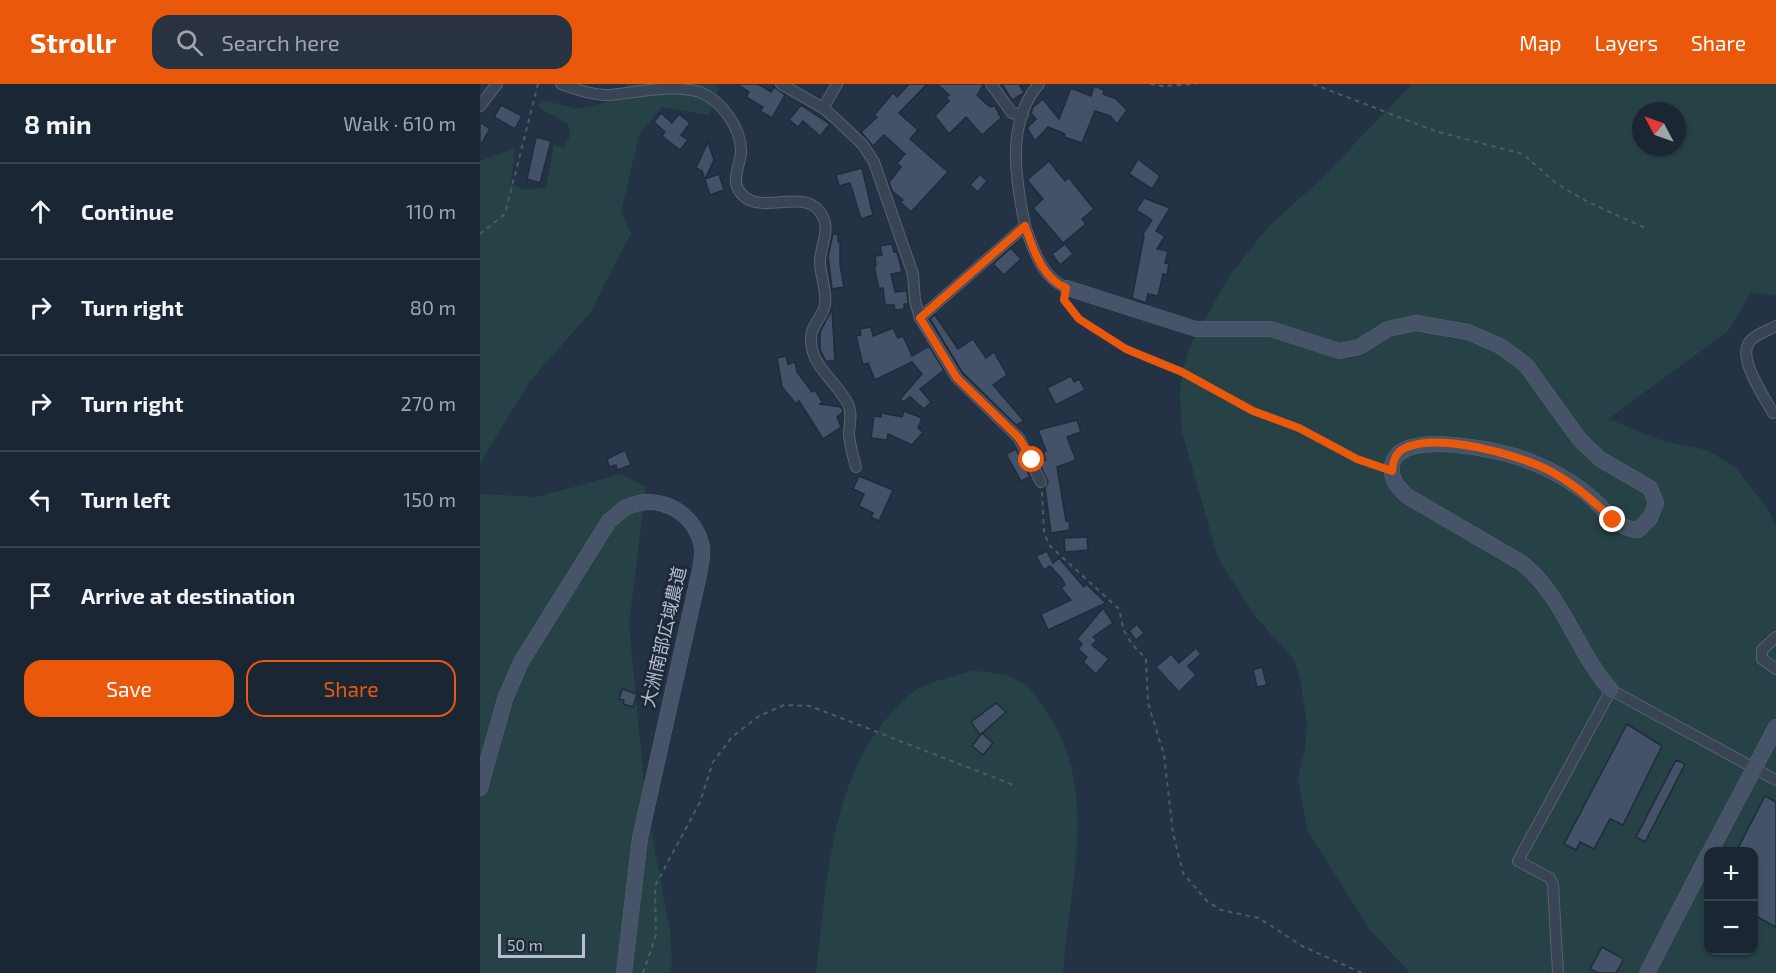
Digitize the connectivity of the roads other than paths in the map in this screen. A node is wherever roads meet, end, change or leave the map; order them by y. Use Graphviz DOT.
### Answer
graph roads {
  1 [pos="497,84"];
  2 [pos="561,84"];
  3 [pos="781,84"];
  4 [pos="837,84"];
  5 [pos="991,84"];
  6 [pos="1039,84"];
  7 [pos="480,106"];
  8 [pos="823,108"];
  9 [pos="1023,114"];
  10 [pos="1025,226"];
  11 [pos="1066,288"];
  12 [pos="920,318"];
  13 [pos="1776,326"];
  14 [pos="1773,413"];
  15 [pos="856,466"];
  16 [pos="1041,482"];
  17 [pos="1776,637"];
  18 [pos="1776,669"];
  19 [pos="1611,690"];
  20 [pos="1776,727"];
  21 [pos="1754,769"];
  22 [pos="1776,780"];
  23 [pos="480,788"];
  24 [pos="1712,847"];
  25 [pos="1704,863"];
  26 [pos="624,973"];
  27 [pos="1558,973"];
  28 [pos="1647,973"];
  1 -- 7 [label="street"];
  2 -- 15 [label="street"];
  3 -- 8 [label="street"];
  4 -- 8 [label="street"];
  5 -- 9 [label="street"];
  6 -- 9 [label="street"];
  8 -- 12 [label="street"];
  9 -- 10 [label="street"];
  10 -- 11 [label="street"];
  10 -- 12 [label="street"];
  11 -- 19 [label="street"];
  12 -- 16 [label="street"];
  13 -- 14 [label="street"];
  17 -- 18 [label="street"];
  19 -- 21 [label="street"];
  19 -- 27 [label="street"];
  20 -- 21 [label="street"];
  21 -- 22 [label="street"];
  21 -- 24 [label="street"];
  23 -- 26 [label="street, 大洲南部広域農道"];
  25 -- 28 [label="street"];
}
